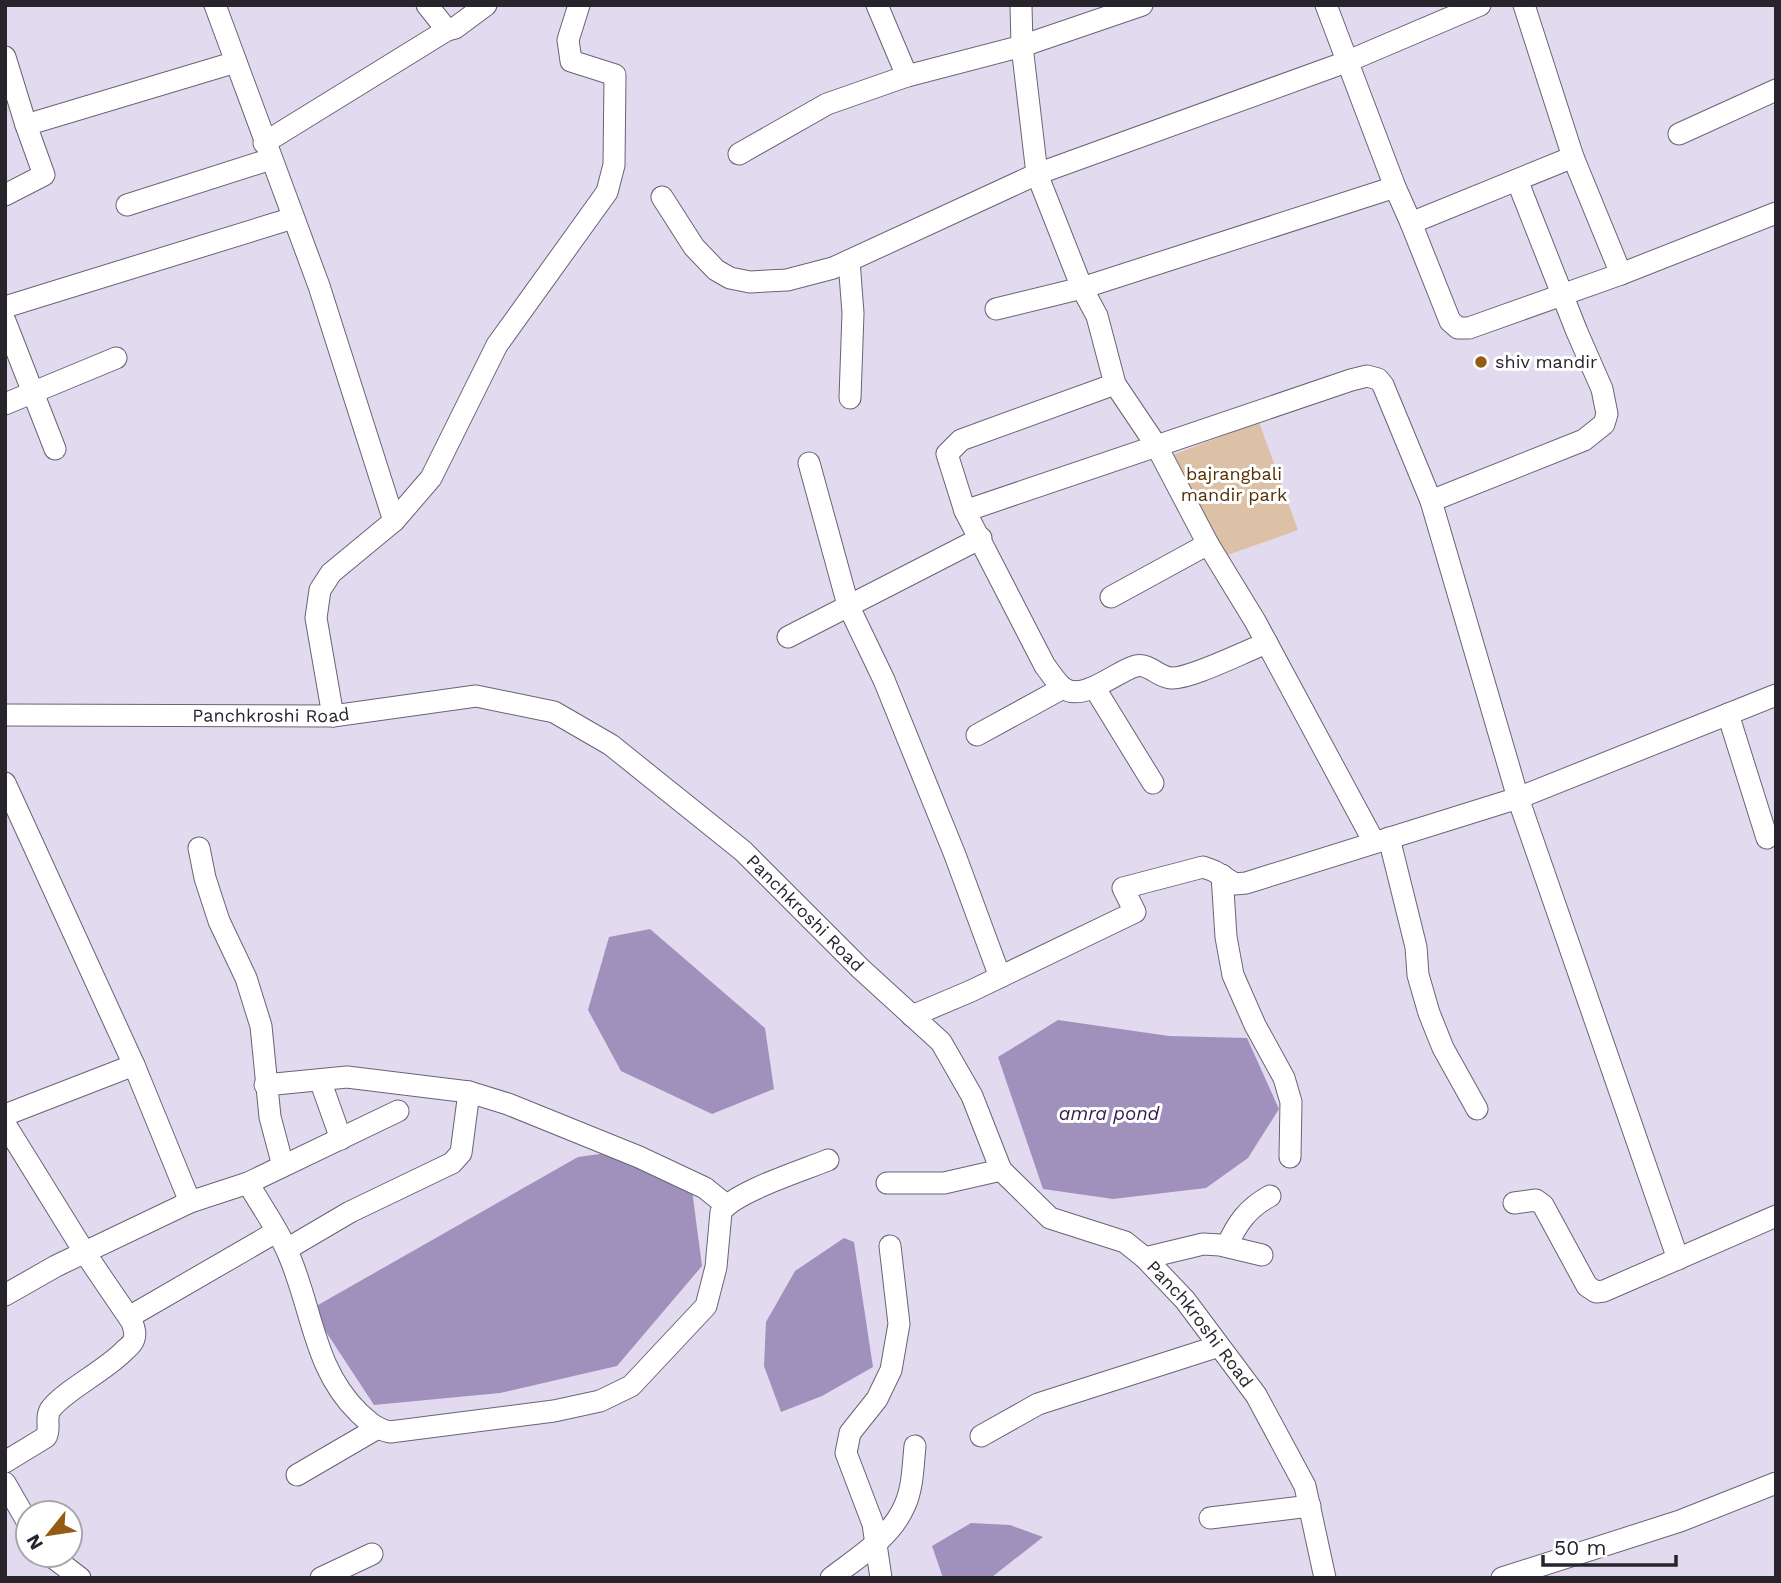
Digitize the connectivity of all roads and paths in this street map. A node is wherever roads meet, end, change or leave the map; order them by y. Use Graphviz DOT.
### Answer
graph roads {
  1 [pos="215,5"];
  2 [pos="427,5"];
  3 [pos="486,5"];
  4 [pos="579,5"];
  5 [pos="877,5"];
  6 [pos="1021,5"];
  7 [pos="1142,5"];
  8 [pos="1326,5"];
  9 [pos="1480,5"];
  10 [pos="1524,5"];
  11 [pos="447,30"];
  12 [pos="1022,46"];
  13 [pos="5,57"];
  14 [pos="236,62"];
  15 [pos="1346,62"];
  16 [pos="907,76"];
  17 [pos="1776,90"];
  18 [pos="26,125"];
  19 [pos="1679,135"];
  20 [pos="268,151"];
  21 [pos="740,154"];
  22 [pos="1573,156"];
  23 [pos="1037,174"];
  24 [pos="1517,180"];
  25 [pos="1395,187"];
  26 [pos="5,195"];
  27 [pos="662,197"];
  28 [pos="127,205"];
  29 [pos="1776,213"];
  30 [pos="293,218"];
  31 [pos="1411,223"];
  32 [pos="849,261"];
  33 [pos="1621,274"];
  34 [pos="1082,288"];
  35 [pos="1562,293"];
  36 [pos="5,307"];
  37 [pos="996,309"];
  38 [pos="5,321"];
  39 [pos="116,358"];
  40 [pos="1115,384"];
  41 [pos="33,394"];
  42 [pos="850,398"];
  43 [pos="5,404"];
  44 [pos="1156,445"];
  45 [pos="55,449"];
  46 [pos="809,463"];
  47 [pos="1431,500"];
  48 [pos="965,511"];
  49 [pos="394,522"];
  50 [pos="981,538"];
  51 [pos="1208,544"];
  52 [pos="1111,597"];
  53 [pos="848,606"];
  54 [pos="788,637"];
  55 [pos="1266,643"];
  56 [pos="1094,687"];
  57 [pos="1063,688"];
  58 [pos="1776,695"];
  59 [pos="1728,714"];
  60 [pos="5,715"];
  61 [pos="333,716"];
  62 [pos="977,735"];
  63 [pos="5,783"];
  64 [pos="1153,783"];
  65 [pos="1518,798"];
  66 [pos="1768,838"];
  67 [pos="1381,840"];
  68 [pos="199,848"];
  69 [pos="1222,875"];
  70 [pos="1000,977"];
  71 [pos="912,1016"];
  72 [pos="134,1065"];
  73 [pos="320,1080"];
  74 [pos="265,1085"];
  75 [pos="469,1092"];
  76 [pos="1477,1109"];
  77 [pos="398,1111"];
  78 [pos="5,1115"];
  79 [pos="5,1124"];
  80 [pos="341,1139"];
  81 [pos="12,1149"];
  82 [pos="1290,1157"];
  83 [pos="828,1160"];
  84 [pos="283,1166"];
  85 [pos="1001,1170"];
  86 [pos="247,1183"];
  87 [pos="887,1183"];
  88 [pos="1270,1196"];
  89 [pos="190,1202"];
  90 [pos="1514,1203"];
  91 [pos="726,1205"];
  92 [pos="1776,1216"];
  93 [pos="282,1241"];
  94 [pos="890,1245"];
  95 [pos="1227,1246"];
  96 [pos="85,1253"];
  97 [pos="1262,1255"];
  98 [pos="1145,1258"];
  99 [pos="1678,1259"];
  100 [pos="5,1295"];
  101 [pos="129,1317"];
  102 [pos="1219,1346"];
  103 [pos="376,1429"];
  104 [pos="981,1436"];
  105 [pos="915,1446"];
  106 [pos="5,1462"];
  107 [pos="297,1475"];
  108 [pos="5,1482"];
  109 [pos="1776,1483"];
  110 [pos="15,1499"];
  111 [pos="1310,1506"];
  112 [pos="1210,1518"];
  113 [pos="876,1544"];
  114 [pos="372,1554"];
  115 [pos="321,1578"];
  116 [pos="831,1578"];
  117 [pos="881,1578"];
  118 [pos="1325,1578"];
  119 [pos="1502,1578"];
  1 -- 14 [label="street"];
  2 -- 11 [label="street"];
  3 -- 11 [label="street"];
  4 -- 49 [label="street"];
  5 -- 16 [label="street"];
  6 -- 12 [label="street"];
  7 -- 12 [label="street"];
  8 -- 15 [label="street"];
  9 -- 15 [label="street"];
  10 -- 22 [label="street"];
  11 -- 20 [label="street"];
  12 -- 16 [label="street"];
  12 -- 23 [label="street"];
  13 -- 18 [label="street"];
  14 -- 18 [label="street"];
  14 -- 20 [label="street"];
  15 -- 23 [label="street"];
  15 -- 25 [label="street"];
  16 -- 21 [label="street"];
  17 -- 19 [label="street"];
  18 -- 26 [label="street"];
  20 -- 28 [label="street"];
  20 -- 30 [label="street"];
  22 -- 24 [label="street"];
  22 -- 33 [label="street"];
  23 -- 32 [label="street"];
  23 -- 34 [label="street"];
  24 -- 31 [label="street"];
  24 -- 35 [label="street"];
  25 -- 31 [label="street"];
  25 -- 34 [label="street"];
  27 -- 32 [label="street"];
  29 -- 33 [label="street"];
  30 -- 36 [label="street"];
  30 -- 49 [label="street"];
  31 -- 35 [label="street"];
  32 -- 42 [label="street"];
  33 -- 35 [label="street"];
  34 -- 37 [label="street"];
  34 -- 40 [label="street"];
  35 -- 47 [label="street"];
  38 -- 41 [label="street"];
  39 -- 41 [label="street"];
  40 -- 44 [label="street"];
  40 -- 48 [label="street"];
  41 -- 43 [label="street"];
  41 -- 45 [label="street"];
  44 -- 47 [label="street"];
  44 -- 48 [label="street"];
  44 -- 51 [label="street"];
  46 -- 53 [label="street"];
  47 -- 65 [label="street"];
  48 -- 50 [label="street"];
  49 -- 61 [label="street"];
  50 -- 53 [label="street"];
  50 -- 57 [label="street"];
  51 -- 52 [label="street"];
  51 -- 55 [label="street"];
  53 -- 54 [label="street"];
  53 -- 70 [label="street"];
  55 -- 56 [label="street"];
  55 -- 67 [label="street"];
  56 -- 57 [label="street"];
  56 -- 64 [label="street"];
  57 -- 62 [label="street"];
  58 -- 59 [label="street"];
  59 -- 65 [label="street"];
  59 -- 66 [label="street"];
  60 -- 61 [label="street, Panchkroshi Road"];
  61 -- 71 [label="street, Panchkroshi Road"];
  63 -- 72 [label="street"];
  65 -- 67 [label="street"];
  65 -- 99 [label="street"];
  67 -- 69 [label="street"];
  67 -- 76 [label="street"];
  68 -- 74 [label="street"];
  69 -- 70 [label="street"];
  69 -- 82 [label="street"];
  70 -- 71 [label="street"];
  71 -- 85 [label="street, Panchkroshi Road"];
  72 -- 78 [label="street"];
  72 -- 89 [label="street"];
  73 -- 74 [label="street"];
  73 -- 75 [label="street"];
  73 -- 80 [label="street"];
  74 -- 84 [label="street"];
  75 -- 91 [label="street"];
  75 -- 93 [label="street"];
  77 -- 80 [label="street"];
  79 -- 81 [label="street"];
  80 -- 84 [label="street"];
  81 -- 96 [label="street"];
  83 -- 91 [label="street"];
  84 -- 86 [label="street"];
  85 -- 87 [label="street"];
  85 -- 98 [label="street, Panchkroshi Road"];
  86 -- 89 [label="street"];
  86 -- 93 [label="street"];
  88 -- 95 [label="street"];
  89 -- 96 [label="street"];
  90 -- 99 [label="street"];
  91 -- 103 [label="street"];
  92 -- 99 [label="street"];
  93 -- 101 [label="street"];
  93 -- 103 [label="street"];
  94 -- 113 [label="street"];
  95 -- 97 [label="street"];
  95 -- 98 [label="street"];
  96 -- 100 [label="street"];
  96 -- 101 [label="street"];
  98 -- 102 [label="street, Panchkroshi Road"];
  101 -- 106 [label="street"];
  102 -- 104 [label="street"];
  102 -- 111 [label="street, Panchkroshi Road"];
  103 -- 107 [label="street"];
  105 -- 113 [label="street"];
  108 -- 110 [label="street"];
  109 -- 119 [label="street"];
  111 -- 112 [label="street"];
  111 -- 118 [label="street, Panchkroshi Road"];
  113 -- 116 [label="street"];
  113 -- 117 [label="street"];
  114 -- 115 [label="street"];
}
